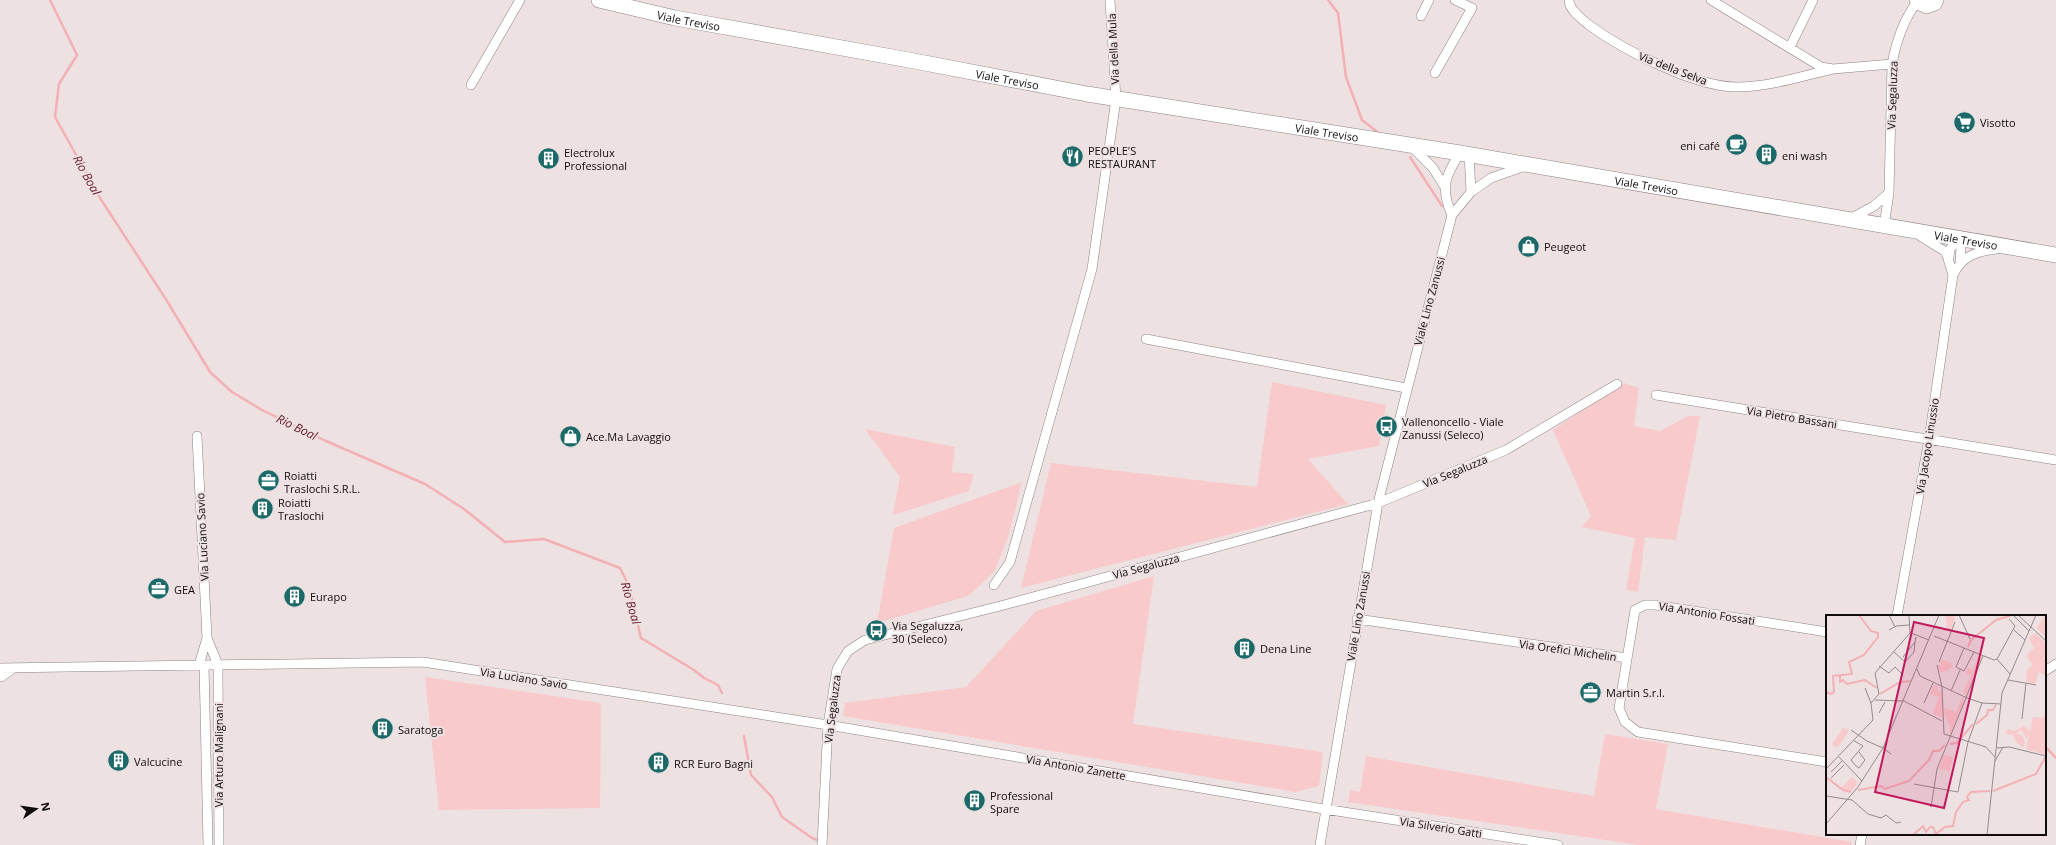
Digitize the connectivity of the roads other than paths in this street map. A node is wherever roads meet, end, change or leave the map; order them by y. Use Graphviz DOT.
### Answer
graph roads {
  1 [pos="520,0"];
  2 [pos="599,0"];
  3 [pos="1110,0"];
  4 [pos="1430,0"];
  5 [pos="1455,0"];
  6 [pos="1569,0"];
  7 [pos="1711,0"];
  8 [pos="1812,0"];
  9 [pos="1937,0"];
  10 [pos="1916,1"];
  11 [pos="1421,16"];
  12 [pos="1790,48"];
  13 [pos="1892,64"];
  14 [pos="1833,69"];
  15 [pos="1435,73"];
  16 [pos="471,85"];
  17 [pos="1116,98"];
  18 [pos="1411,145"];
  19 [pos="1464,154"];
  20 [pos="1529,165"];
  21 [pos="1444,186"];
  22 [pos="1471,192"];
  23 [pos="1888,193"];
  24 [pos="1452,215"];
  25 [pos="1848,220"];
  26 [pos="1884,226"];
  27 [pos="1912,231"];
  28 [pos="1958,240"];
  29 [pos="2008,247"];
  30 [pos="2056,255"];
  31 [pos="1949,257"];
  32 [pos="1960,262"];
  33 [pos="1953,274"];
  34 [pos="1146,339"];
  35 [pos="1617,384"];
  36 [pos="1406,388"];
  37 [pos="1656,395"];
  38 [pos="197,436"];
  39 [pos="1929,439"];
  40 [pos="2056,460"];
  41 [pos="1378,503"];
  42 [pos="994,585"];
  43 [pos="1897,615"];
  44 [pos="1357,618"];
  45 [pos="1826,632"];
  46 [pos="207,638"];
  47 [pos="1627,658"];
  48 [pos="2056,664"];
  49 [pos="202,665"];
  50 [pos="218,665"];
  51 [pos="2046,670"];
  52 [pos="0,676"];
  53 [pos="828,725"];
  54 [pos="1826,762"];
  55 [pos="1324,809"];
  56 [pos="1862,835"];
  57 [pos="822,840"];
  58 [pos="208,845"];
  59 [pos="219,845"];
  60 [pos="1320,845"];
  61 [pos="1558,845"];
  62 [pos="1860,845"];
  1 -- 16 [label="street"];
  2 -- 17 [label="main road, Viale Treviso"];
  3 -- 17 [label="street, Via della Mula"];
  4 -- 11 [label="street"];
  5 -- 15 [label="street"];
  6 -- 14 [label="street, Via della Selva"];
  7 -- 12 [label="street"];
  8 -- 12 [label="street"];
  9 -- 10 [label="street"];
  10 -- 13 [label="street, Via Segaluzza"];
  12 -- 14 [label="street"];
  13 -- 14 [label="street, Via della Selva"];
  13 -- 23 [label="street, Via Segaluzza"];
  17 -- 18 [label="main road, Viale Treviso"];
  17 -- 42 [label="street, Via della Mula"];
  18 -- 19 [label="main road, Viale Treviso"];
  18 -- 21 [label="street"];
  19 -- 20 [label="main road, Viale Treviso"];
  19 -- 21 [label="street"];
  19 -- 22 [label="street"];
  20 -- 22 [label="street, Viale Lino Zanussi"];
  20 -- 25 [label="main road, Viale Treviso"];
  21 -- 24 [label="street"];
  22 -- 24 [label="street, Viale Lino Zanussi"];
  23 -- 25 [label="street"];
  23 -- 26 [label="street, Via Segaluzza"];
  24 -- 36 [label="street, Viale Lino Zanussi"];
  25 -- 26 [label="main road, Viale Treviso"];
  26 -- 27 [label="main road, Viale Treviso"];
  27 -- 28 [label="main road, Viale Treviso"];
  27 -- 31 [label="street"];
  28 -- 29 [label="main road, Viale Treviso"];
  28 -- 31 [label="street"];
  28 -- 32 [label="street"];
  29 -- 30 [label="main road, Viale Treviso"];
  29 -- 32 [label="street"];
  31 -- 33 [label="street"];
  32 -- 33 [label="street"];
  33 -- 39 [label="street, Via Jacopo Linussio"];
  34 -- 36 [label="street"];
  35 -- 41 [label="street, Via Segaluzza"];
  36 -- 41 [label="street, Viale Lino Zanussi"];
  37 -- 39 [label="street, Via Pietro Bassani"];
  38 -- 46 [label="street, Via Luciano Savio"];
  39 -- 40 [label="street, Via Pietro Bassani"];
  39 -- 43 [label="street, Via Jacopo Linussio"];
  41 -- 44 [label="street, Viale Lino Zanussi"];
  41 -- 53 [label="street, Via Segaluzza"];
  44 -- 47 [label="street, Via Orefici Michelin"];
  44 -- 55 [label="street, Viale Lino Zanussi"];
  45 -- 47 [label="street, Via Antonio Fossati"];
  46 -- 49 [label="street, Via Luciano Savio"];
  46 -- 50 [label="street, Via Luciano Savio"];
  47 -- 54 [label="street, Via Orefici Michelin"];
  48 -- 51 [label="street"];
  49 -- 50 [label="street, Via Luciano Savio"];
  49 -- 52 [label="street, Via Luciano Savio"];
  49 -- 58 [label="street, Via Arturo Malignani"];
  50 -- 53 [label="street, Via Luciano Savio"];
  50 -- 59 [label="street, Via Arturo Malignani"];
  53 -- 55 [label="street, Via Antonio Zanette"];
  53 -- 57 [label="street, Via Segaluzza"];
  55 -- 60 [label="street, Viale Lino Zanussi"];
  55 -- 61 [label="street, Via Silverio Gatti"];
  56 -- 62 [label="street"];
}
